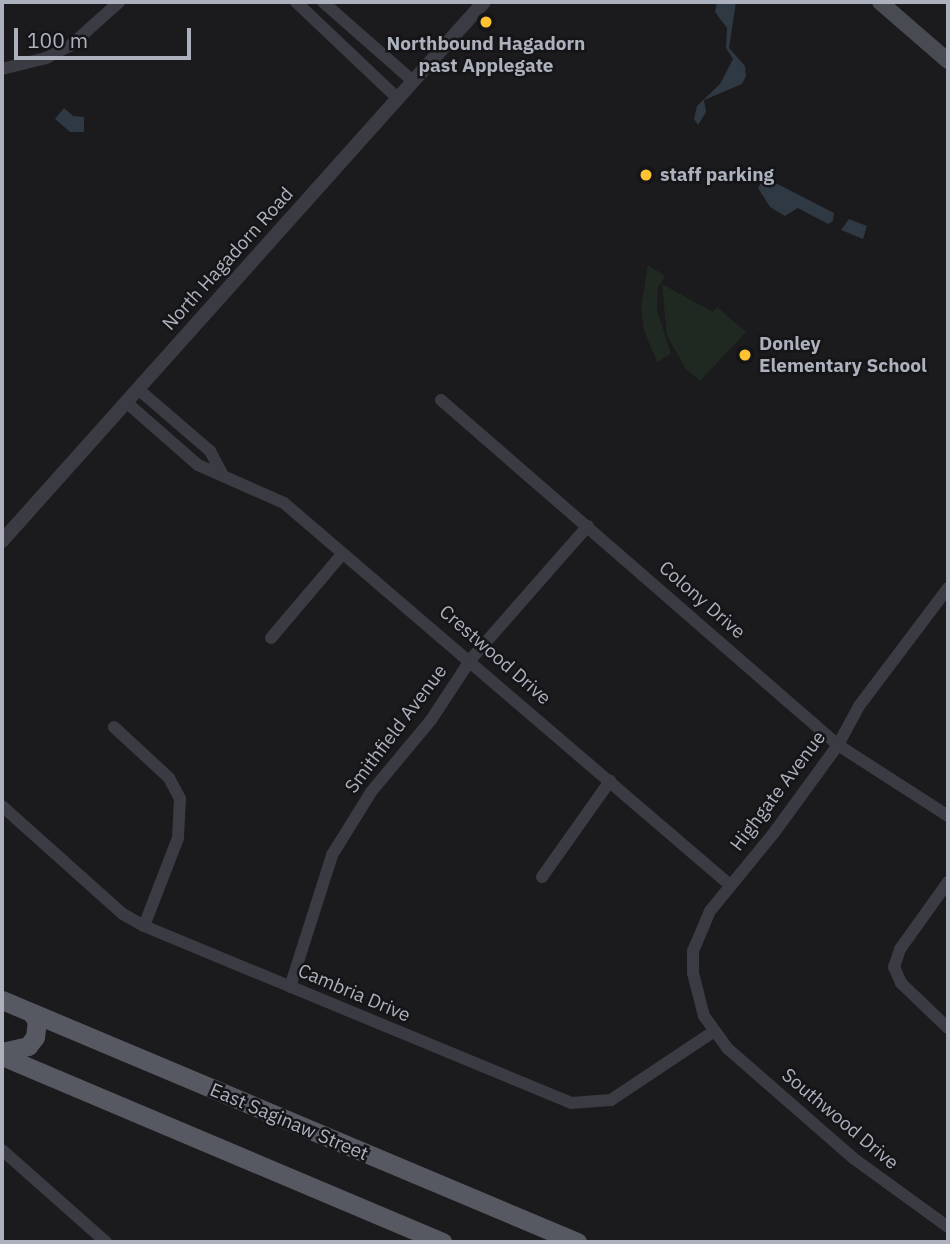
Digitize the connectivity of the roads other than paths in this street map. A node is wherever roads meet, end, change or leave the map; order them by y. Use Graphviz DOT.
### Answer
graph roads {
  1 [pos="119,2"];
  2 [pos="296,2"];
  3 [pos="324,2"];
  4 [pos="484,2"];
  5 [pos="880,2"];
  6 [pos="948,61"];
  7 [pos="2,69"];
  8 [pos="413,81"];
  9 [pos="397,98"];
  10 [pos="138,389"];
  11 [pos="442,400"];
  12 [pos="126,402"];
  13 [pos="222,474"];
  14 [pos="587,526"];
  15 [pos="2,541"];
  16 [pos="343,553"];
  17 [pos="948,588"];
  18 [pos="271,638"];
  19 [pos="471,659"];
  20 [pos="114,727"];
  21 [pos="838,745"];
  22 [pos="610,781"];
  23 [pos="2,806"];
  24 [pos="948,816"];
  25 [pos="542,877"];
  26 [pos="948,882"];
  27 [pos="730,885"];
  28 [pos="144,926"];
  29 [pos="290,987"];
  30 [pos="2,1000"];
  31 [pos="33,1015"];
  32 [pos="948,1028"];
  33 [pos="713,1032"];
  34 [pos="2,1054"];
  35 [pos="2,1150"];
  36 [pos="948,1227"];
  37 [pos="106,1242"];
  38 [pos="442,1242"];
  39 [pos="577,1242"];
  1 -- 7 [label="street"];
  2 -- 9 [label="street"];
  3 -- 8 [label="street"];
  4 -- 8 [label="street, North Hagadorn Road"];
  5 -- 6 [label="main road"];
  8 -- 9 [label="street, North Hagadorn Road"];
  9 -- 10 [label="street, North Hagadorn Road"];
  10 -- 12 [label="street, North Hagadorn Road"];
  10 -- 13 [label="street"];
  11 -- 14 [label="street, Colony Drive"];
  12 -- 13 [label="street, Crestwood Drive"];
  12 -- 15 [label="street, North Hagadorn Road"];
  13 -- 16 [label="street, Crestwood Drive"];
  14 -- 19 [label="street, Smithfield Avenue"];
  14 -- 21 [label="street, Colony Drive"];
  16 -- 18 [label="street"];
  16 -- 19 [label="street, Crestwood Drive"];
  17 -- 21 [label="street, Highgate Avenue"];
  19 -- 22 [label="street, Crestwood Drive"];
  19 -- 29 [label="street, Smithfield Avenue"];
  20 -- 28 [label="street"];
  21 -- 24 [label="street, Colony Drive"];
  21 -- 27 [label="street, Highgate Avenue"];
  22 -- 25 [label="street"];
  22 -- 27 [label="street, Crestwood Drive"];
  23 -- 28 [label="street, Cambria Drive"];
  26 -- 32 [label="street"];
  27 -- 33 [label="street, Highgate Avenue"];
  28 -- 29 [label="street, Cambria Drive"];
  29 -- 33 [label="street, Cambria Drive"];
  30 -- 31 [label="main road, East Saginaw Street"];
  31 -- 34 [label="main road"];
  31 -- 39 [label="main road, East Saginaw Street"];
  33 -- 36 [label="street, Southwood Drive"];
  34 -- 38 [label="main road"];
  35 -- 37 [label="street"];
}
